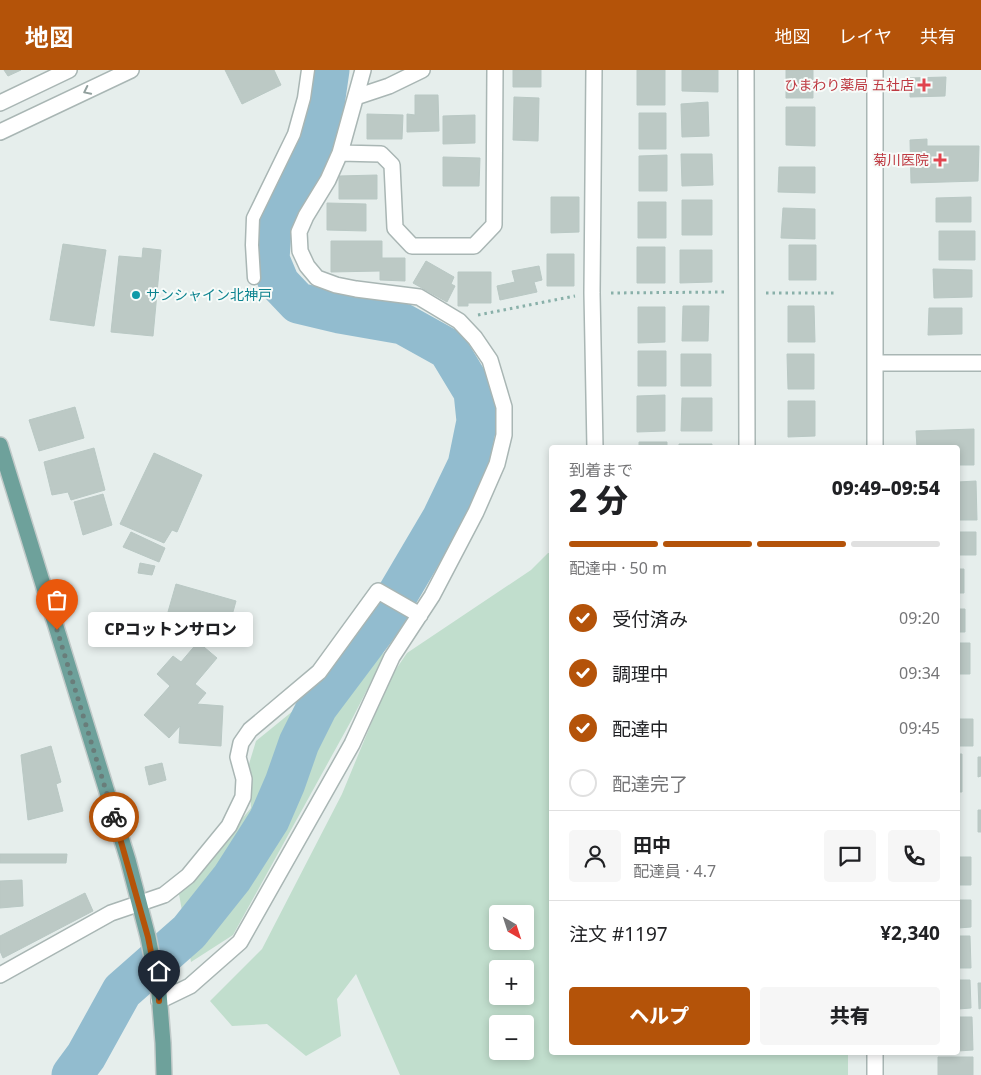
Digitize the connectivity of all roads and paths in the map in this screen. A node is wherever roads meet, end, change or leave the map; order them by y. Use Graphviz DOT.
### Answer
graph roads {
  1 [pos="69,70"];
  2 [pos="131,70"];
  3 [pos="308,70"];
  4 [pos="362,70"];
  5 [pos="422,70"];
  6 [pos="495,70"];
  7 [pos="594,70"];
  8 [pos="746,70"];
  9 [pos="874,70"];
  10 [pos="356,97"];
  11 [pos="0,103"];
  12 [pos="0,132"];
  13 [pos="340,153"];
  14 [pos="254,278"];
  15 [pos="727,292"];
  16 [pos="757,292"];
  17 [pos="603,293"];
  18 [pos="835,293"];
  19 [pos="583,294"];
  20 [pos="471,316"];
  21 [pos="875,363"];
  22 [pos="981,363"];
  23 [pos="0,445"];
  24 [pos="595,445"];
  25 [pos="747,445"];
  26 [pos="875,445"];
  27 [pos="417,613"];
  28 [pos="139,903"];
  29 [pos="0,975"];
  30 [pos="159,997"];
  31 [pos="875,1055"];
  32 [pos="164,1075"];
  33 [pos="875,1075"];
  1 -- 11 [label="street"];
  2 -- 12 [label="street, one-way"];
  3 -- 14 [label="lane"];
  4 -- 10 [label="street"];
  5 -- 10 [label="street"];
  6 -- 13 [label="street"];
  7 -- 24 [label="street"];
  8 -- 25 [label="street"];
  9 -- 21 [label="street"];
  10 -- 13 [label="street"];
  13 -- 27 [label="street"];
  15 -- 17 [label="path"];
  16 -- 18 [label="path"];
  19 -- 20 [label="path"];
  21 -- 22 [label="street"];
  21 -- 26 [label="street"];
  23 -- 28 [label="main road"];
  27 -- 28 [label="street"];
  27 -- 30 [label="street"];
  28 -- 29 [label="street"];
  28 -- 30 [label="main road"];
  30 -- 32 [label="main road"];
  31 -- 33 [label="street"];
}
